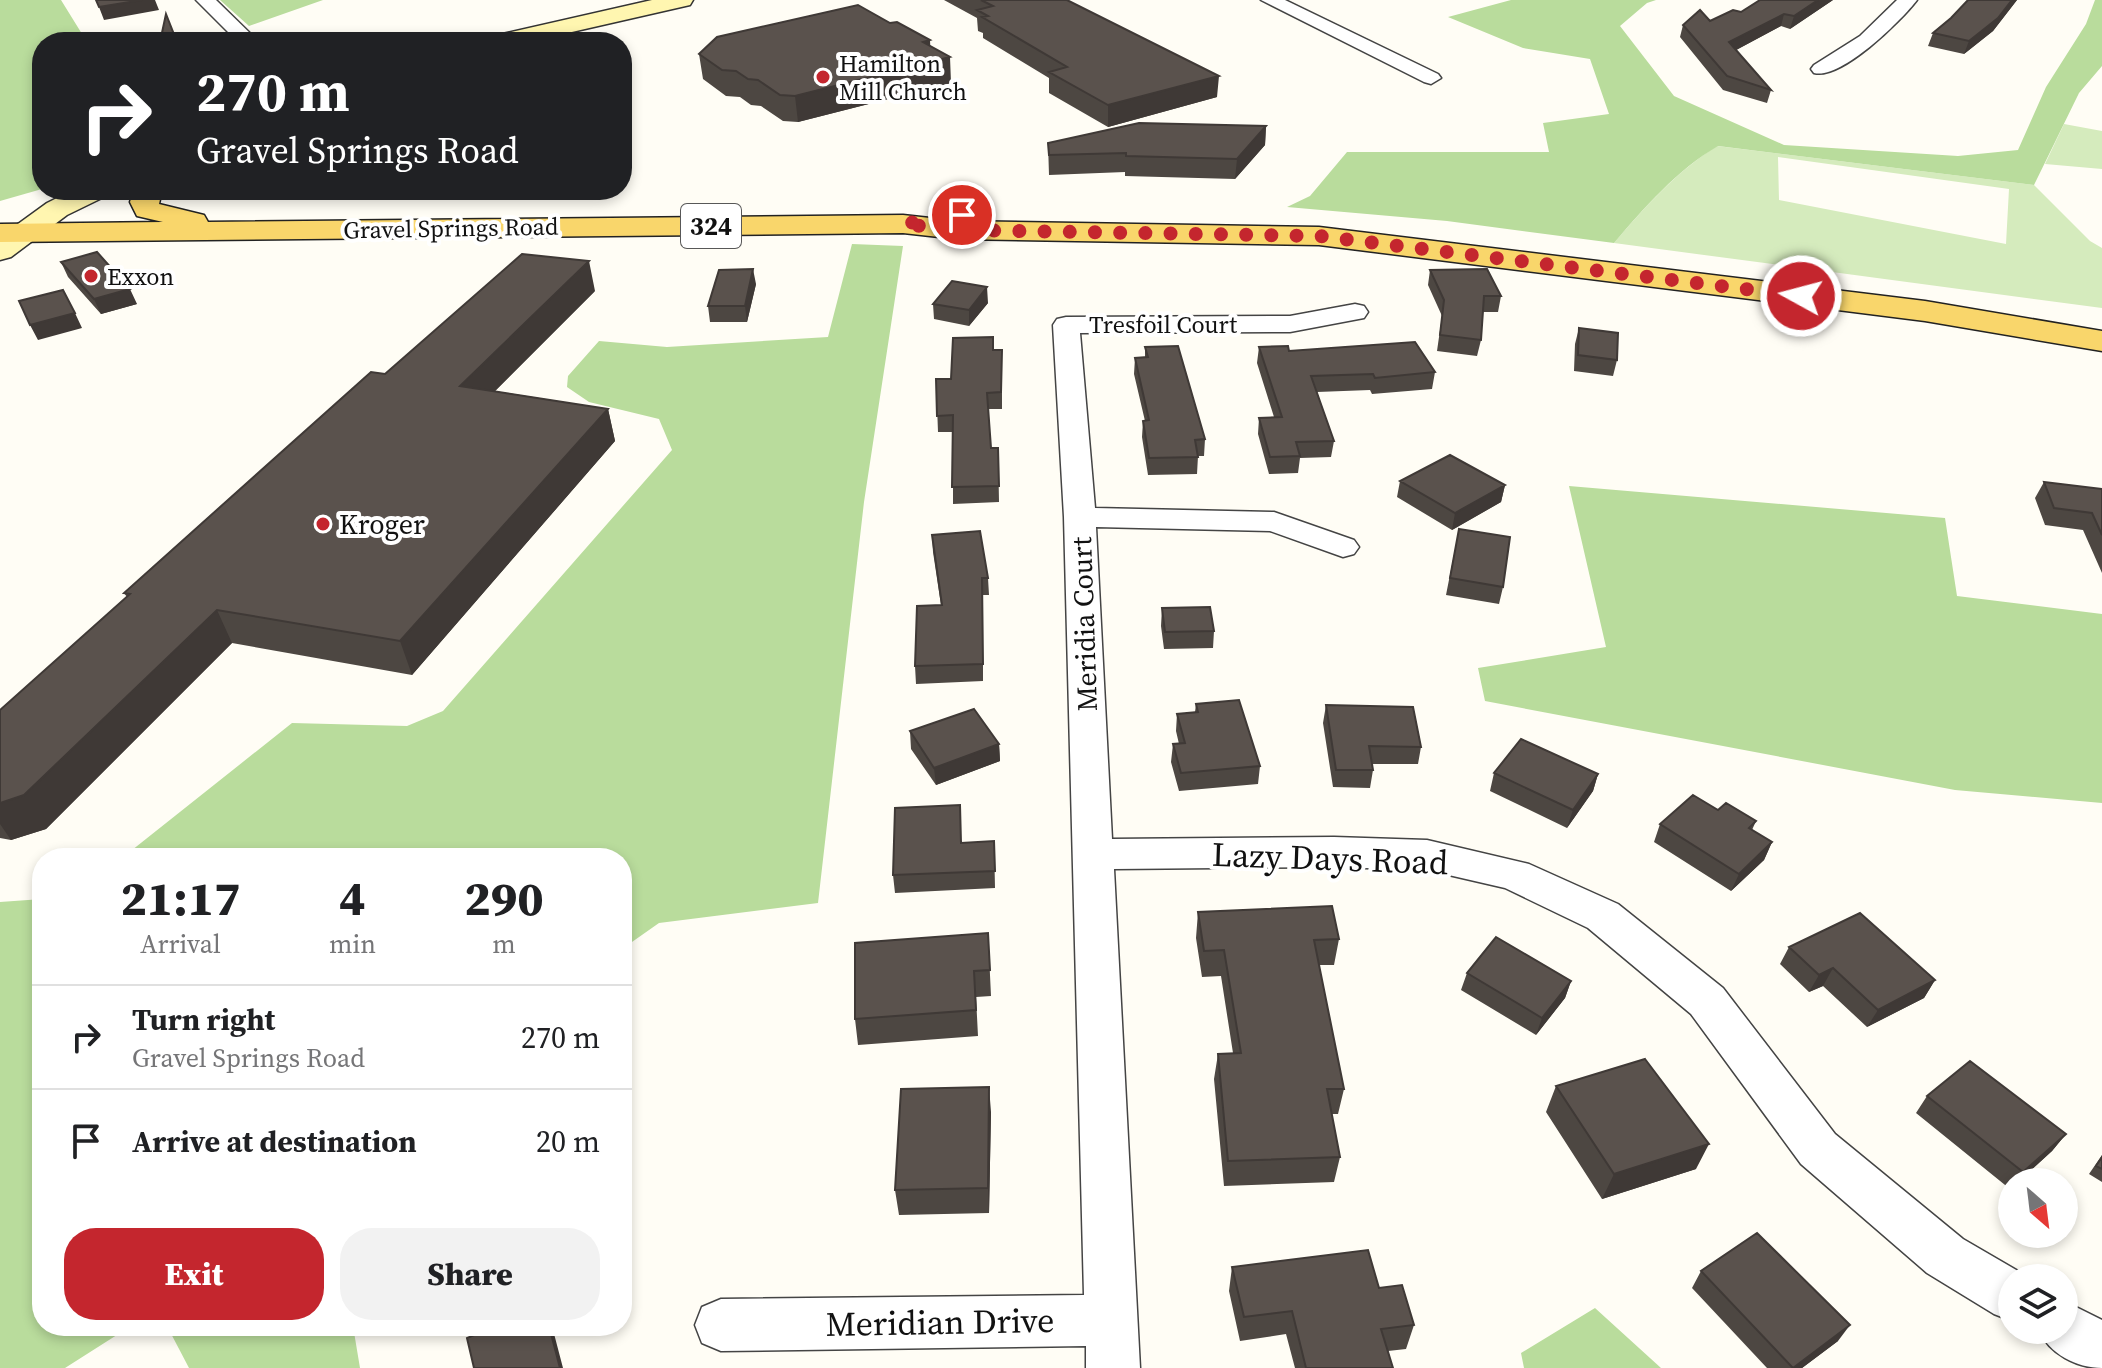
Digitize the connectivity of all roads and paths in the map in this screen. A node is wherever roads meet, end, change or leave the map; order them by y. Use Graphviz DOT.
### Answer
graph roads {
  1 [pos="205,0"];
  2 [pos="682,0"];
  3 [pos="1270,0"];
  4 [pos="1908,0"];
  5 [pos="239,32"];
  6 [pos="541,32"];
  7 [pos="1821,69"];
  8 [pos="1431,78"];
  9 [pos="75,200"];
  10 [pos="145,200"];
  11 [pos="903,224"];
  12 [pos="276,229"];
  13 [pos="13,232"];
  14 [pos="0,251"];
  15 [pos="1355,312"];
  16 [pos="2102,323"];
  17 [pos="2102,341"];
  18 [pos="1080,517"];
  19 [pos="1343,547"];
  20 [pos="1094,854"];
  21 [pos="1998,1288"];
  22 [pos="721,1325"];
  23 [pos="2078,1335"];
  24 [pos="1112,1344"];
  25 [pos="2102,1349"];
  1 -- 5 [label="street"];
  2 -- 6 [label="main road"];
  3 -- 8 [label="street"];
  4 -- 7 [label="street"];
  9 -- 13 [label="main road"];
  10 -- 12 [label="main road"];
  11 -- 12 [label="main road, Gravel Springs Road / 324"];
  11 -- 16 [label="main road, Gravel Springs Road"];
  11 -- 17 [label="main road, Gravel Springs Road"];
  12 -- 13 [label="main road, Gravel Springs Road / 324"];
  13 -- 14 [label="main road"];
  15 -- 18 [label="street, Tresfoil Court"];
  18 -- 19 [label="street, Meridia Court"];
  18 -- 20 [label="street, Meridia Court"];
  20 -- 21 [label="street, Lazy Days Road"];
  20 -- 24 [label="street"];
  22 -- 24 [label="street, Meridian Drive"];
  23 -- 25 [label="street"];
}
